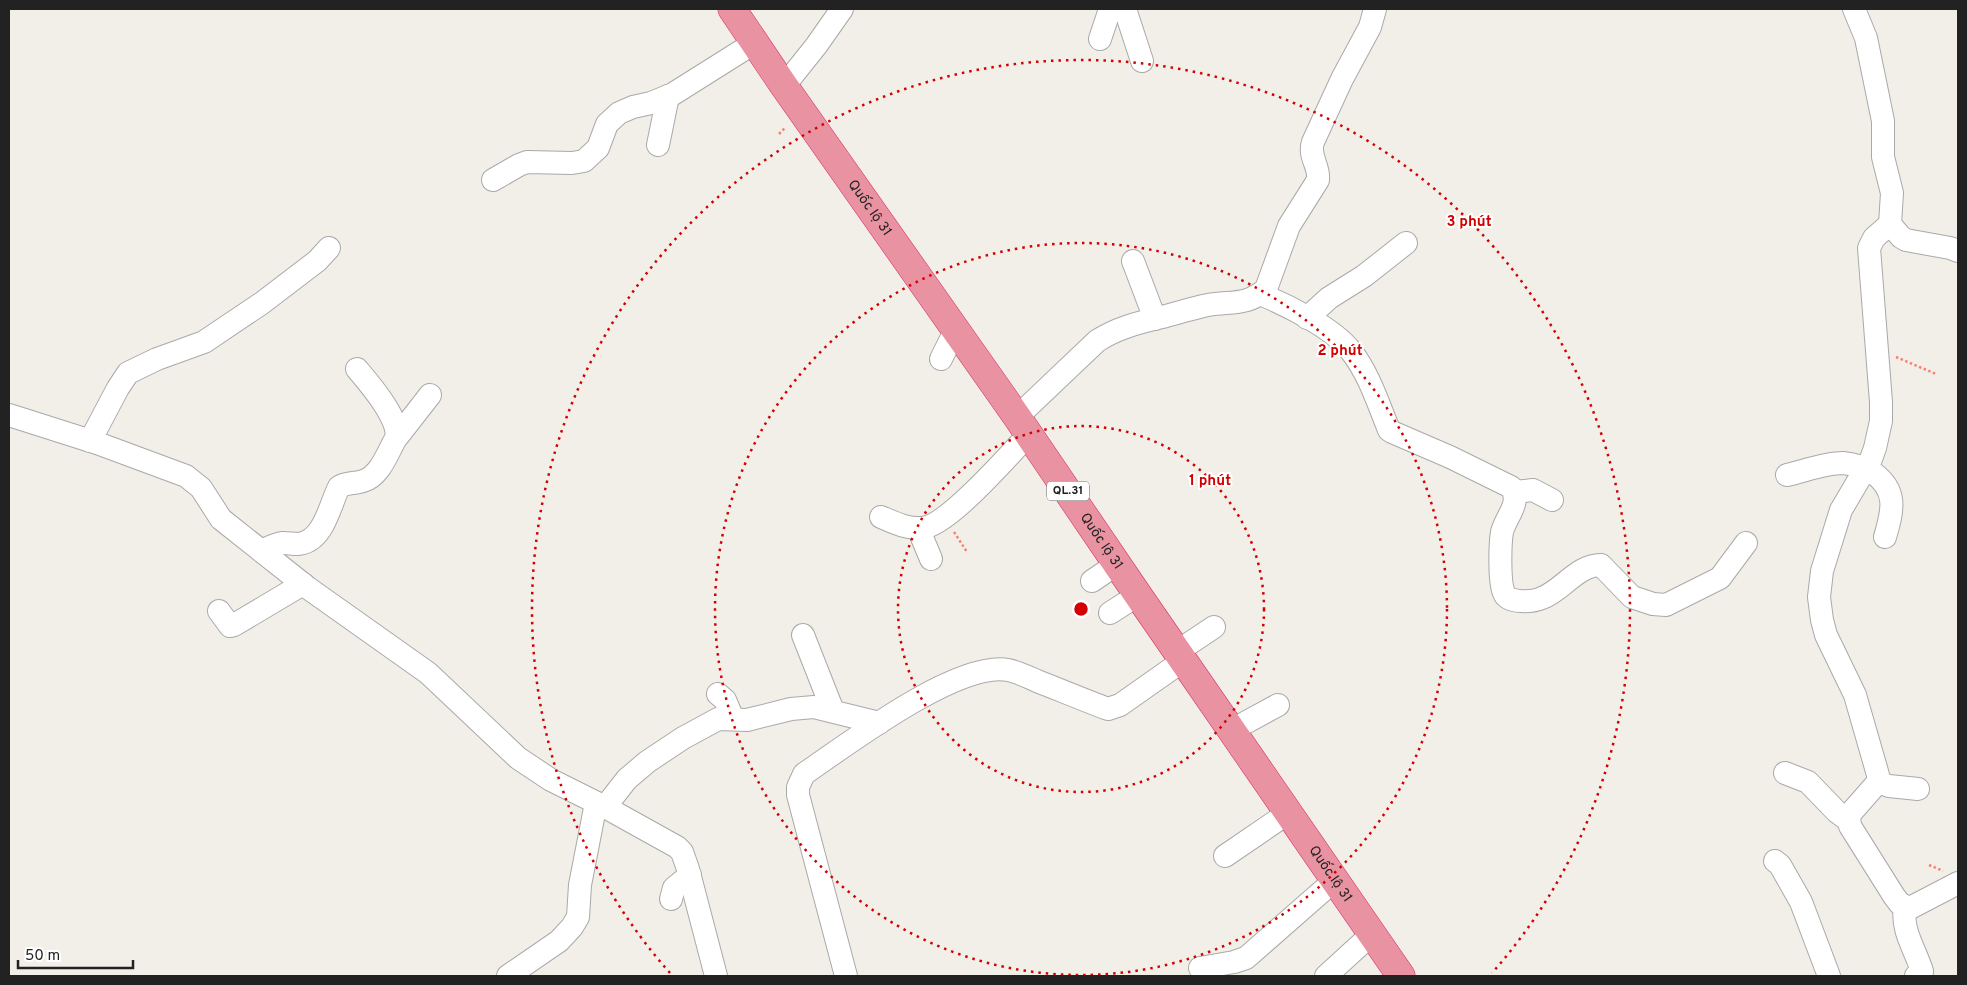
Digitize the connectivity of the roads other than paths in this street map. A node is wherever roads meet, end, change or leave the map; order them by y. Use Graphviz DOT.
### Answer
graph roads {
  1 [pos="732,9"];
  2 [pos="842,9"];
  3 [pos="1110,9"];
  4 [pos="1125,9"];
  5 [pos="1375,9"];
  6 [pos="1854,9"];
  7 [pos="1100,39"];
  8 [pos="754,43"];
  9 [pos="1142,61"];
  10 [pos="784,86"];
  11 [pos="668,96"];
  12 [pos="658,145"];
  13 [pos="492,180"];
  14 [pos="1890,224"];
  15 [pos="1406,243"];
  16 [pos="329,248"];
  17 [pos="1958,251"];
  18 [pos="1133,260"];
  19 [pos="1260,294"];
  20 [pos="1307,318"];
  21 [pos="1155,319"];
  22 [pos="956,329"];
  23 [pos="941,359"];
  24 [pos="357,369"];
  25 [pos="430,395"];
  26 [pos="9,416"];
  27 [pos="1023,425"];
  28 [pos="398,436"];
  29 [pos="90,441"];
  30 [pos="1865,468"];
  31 [pos="1787,475"];
  32 [pos="1515,492"];
  33 [pos="1552,500"];
  34 [pos="881,517"];
  35 [pos="918,528"];
  36 [pos="1886,537"];
  37 [pos="1746,543"];
  38 [pos="261,552"];
  39 [pos="931,559"];
  40 [pos="1117,564"];
  41 [pos="1092,581"];
  42 [pos="303,584"];
  43 [pos="1138,595"];
  44 [pos="219,611"];
  45 [pos="1110,612"];
  46 [pos="1214,627"];
  47 [pos="803,635"];
  48 [pos="1181,656"];
  49 [pos="718,694"];
  50 [pos="1278,705"];
  51 [pos="832,711"];
  52 [pos="733,719"];
  53 [pos="878,723"];
  54 [pos="1232,730"];
  55 [pos="1784,773"];
  56 [pos="1878,782"];
  57 [pos="1918,788"];
  58 [pos="601,805"];
  59 [pos="1288,813"];
  60 [pos="1849,821"];
  61 [pos="1225,856"];
  62 [pos="1775,861"];
  63 [pos="690,875"];
  64 [pos="1335,880"];
  65 [pos="1958,883"];
  66 [pos="671,899"];
  67 [pos="1905,907"];
  68 [pos="1372,934"];
  69 [pos="1200,968"];
  70 [pos="508,976"];
  71 [pos="716,976"];
  72 [pos="846,976"];
  73 [pos="1326,976"];
  74 [pos="1401,976"];
  75 [pos="1829,976"];
  76 [pos="1916,976"];
  1 -- 8 [label="highway, Quốc lộ 31 / QL.31"];
  2 -- 10 [label="street"];
  3 -- 7 [label="street"];
  4 -- 9 [label="street"];
  5 -- 19 [label="street"];
  6 -- 14 [label="street"];
  8 -- 10 [label="highway, Quốc lộ 31 / QL.31"];
  8 -- 11 [label="street"];
  10 -- 22 [label="highway, Quốc lộ 31 / QL.31"];
  11 -- 12 [label="street"];
  11 -- 13 [label="street"];
  14 -- 17 [label="street"];
  14 -- 30 [label="street"];
  15 -- 20 [label="street"];
  16 -- 29 [label="street"];
  18 -- 21 [label="street"];
  19 -- 20 [label="street"];
  19 -- 21 [label="street"];
  20 -- 32 [label="street"];
  21 -- 27 [label="street"];
  22 -- 23 [label="street"];
  22 -- 27 [label="highway, Quốc lộ 31 / QL.31"];
  24 -- 28 [label="street"];
  25 -- 28 [label="street"];
  26 -- 29 [label="street"];
  27 -- 35 [label="street"];
  27 -- 40 [label="highway, Quốc lộ 31 / QL.31"];
  28 -- 38 [label="street"];
  29 -- 38 [label="street"];
  30 -- 31 [label="street"];
  30 -- 36 [label="street"];
  30 -- 56 [label="street"];
  32 -- 33 [label="street"];
  32 -- 37 [label="street"];
  34 -- 35 [label="street"];
  35 -- 39 [label="street"];
  38 -- 42 [label="street"];
  40 -- 41 [label="street"];
  40 -- 43 [label="highway, Quốc lộ 31 / QL.31"];
  42 -- 44 [label="street"];
  42 -- 58 [label="street"];
  43 -- 45 [label="street"];
  43 -- 48 [label="highway, Quốc lộ 31 / QL.31"];
  46 -- 48 [label="street"];
  47 -- 51 [label="street"];
  48 -- 53 [label="street"];
  48 -- 54 [label="highway, Quốc lộ 31 / QL.31"];
  49 -- 52 [label="street"];
  50 -- 54 [label="street"];
  51 -- 52 [label="street"];
  51 -- 53 [label="street"];
  52 -- 58 [label="street"];
  53 -- 72 [label="street"];
  54 -- 59 [label="highway, Quốc lộ 31 / QL.31"];
  55 -- 60 [label="street"];
  56 -- 57 [label="street"];
  56 -- 60 [label="street"];
  58 -- 63 [label="street"];
  58 -- 70 [label="street"];
  59 -- 61 [label="street"];
  59 -- 64 [label="highway, Quốc lộ 31 / QL.31"];
  60 -- 67 [label="street"];
  62 -- 75 [label="street"];
  63 -- 66 [label="street"];
  63 -- 71 [label="street"];
  64 -- 68 [label="highway, Quốc lộ 31 / QL.31"];
  64 -- 69 [label="street"];
  65 -- 67 [label="street"];
  67 -- 76 [label="street"];
  68 -- 73 [label="street"];
  68 -- 74 [label="highway, Quốc lộ 31 / QL.31"];
}
